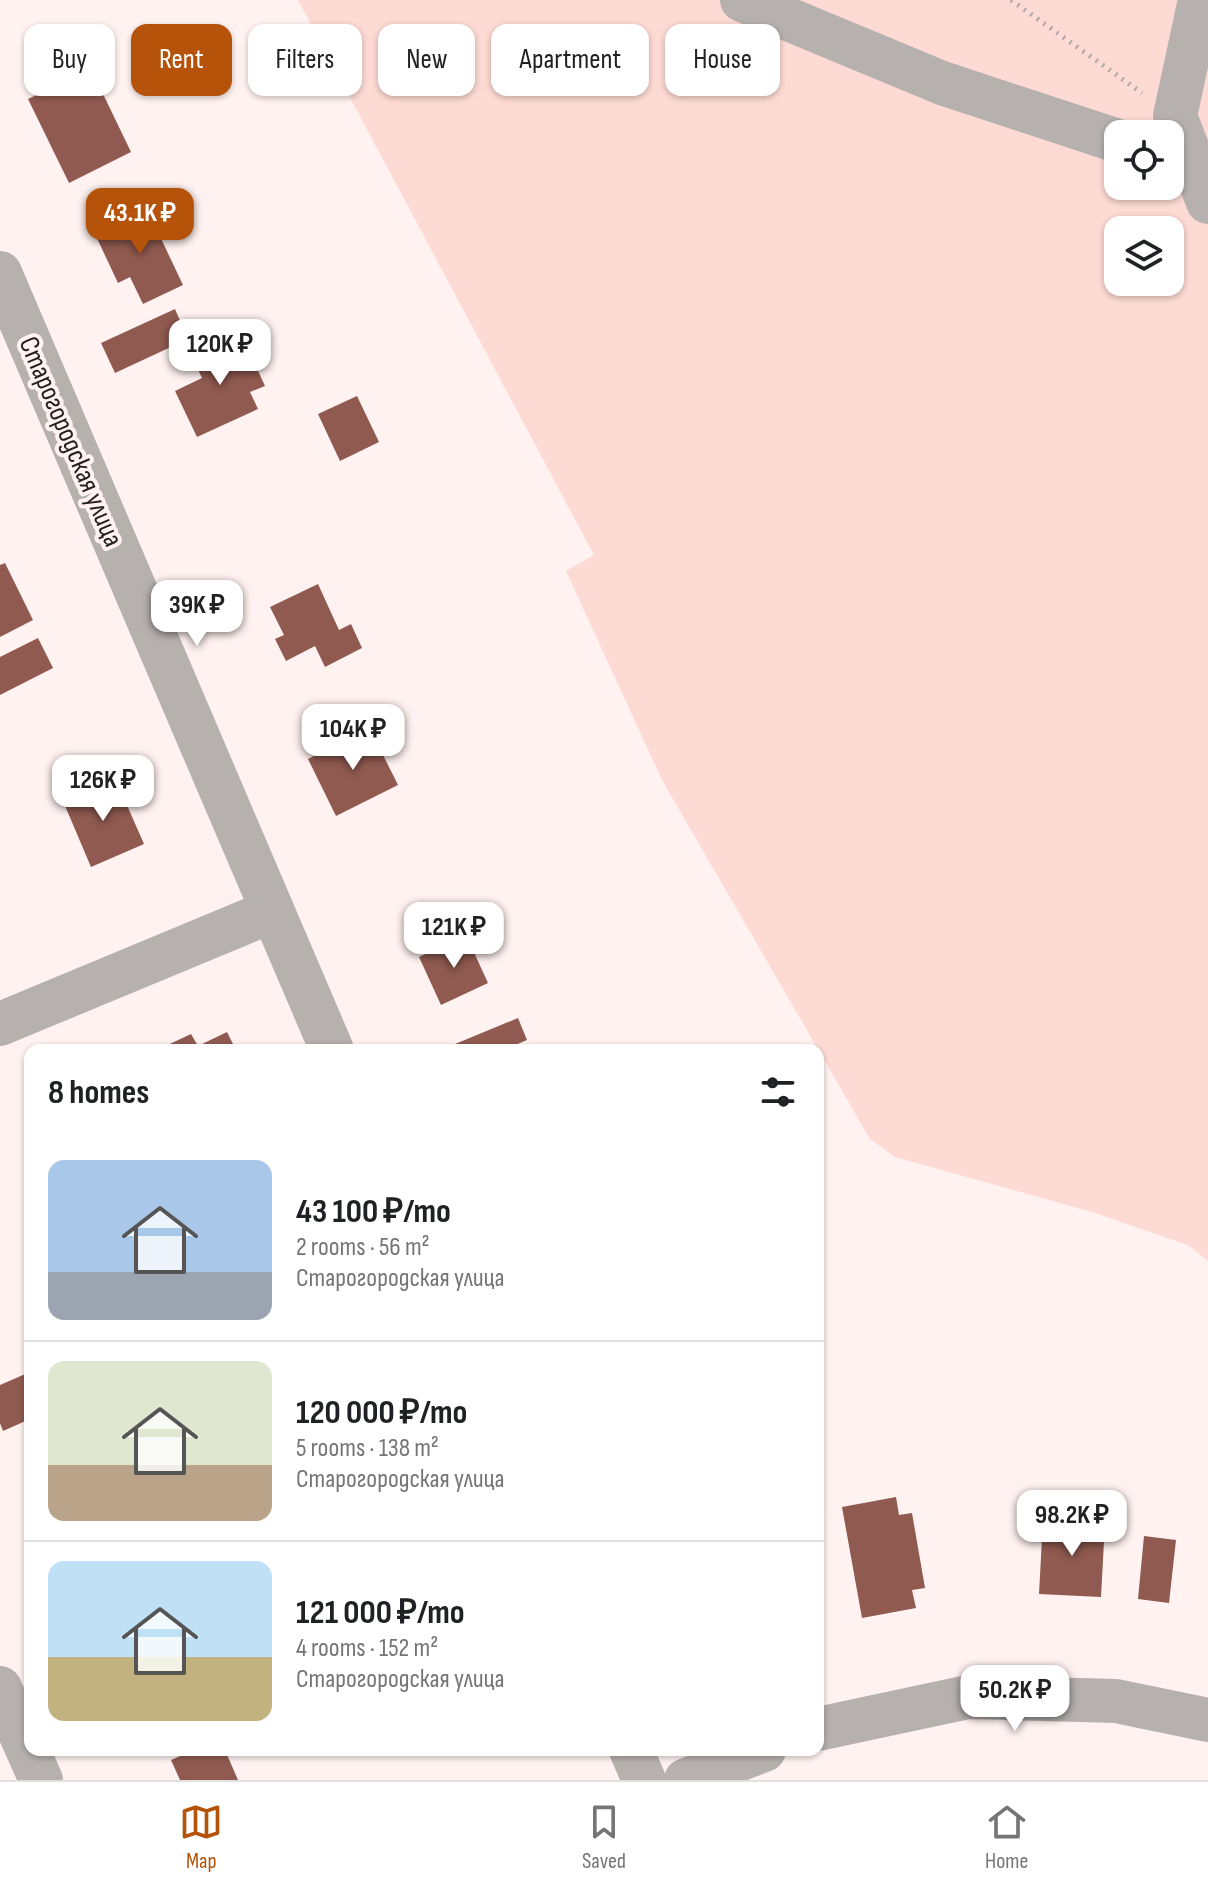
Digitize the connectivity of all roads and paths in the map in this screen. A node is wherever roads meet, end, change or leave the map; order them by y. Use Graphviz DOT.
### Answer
graph roads {
  1 [pos="742,0"];
  2 [pos="1011,0"];
  3 [pos="1200,0"];
  4 [pos="1154,120"];
  5 [pos="1182,120"];
  6 [pos="1104,136"];
  7 [pos="1184,152"];
  8 [pos="1208,202"];
  9 [pos="0,273"];
  10 [pos="272,911"];
  11 [pos="0,1024"];
  12 [pos="329,1044"];
  13 [pos="0,1688"];
  14 [pos="1208,1720"];
  15 [pos="824,1728"];
  16 [pos="24,1742"];
  17 [pos="30,1756"];
  18 [pos="634,1756"];
  19 [pos="748,1756"];
  20 [pos="41,1780"];
  21 [pos="644,1780"];
  22 [pos="686,1780"];
  1 -- 6 [label="street"];
  2 -- 4 [label="path"];
  3 -- 5 [label="street"];
  7 -- 8 [label="street"];
  9 -- 10 [label="street, Старогородская улица"];
  10 -- 11 [label="street"];
  10 -- 12 [label="street, Старогородская улица"];
  13 -- 16 [label="street"];
  14 -- 15 [label="street"];
  17 -- 20 [label="street"];
  18 -- 21 [label="street"];
  19 -- 22 [label="street"];
}
